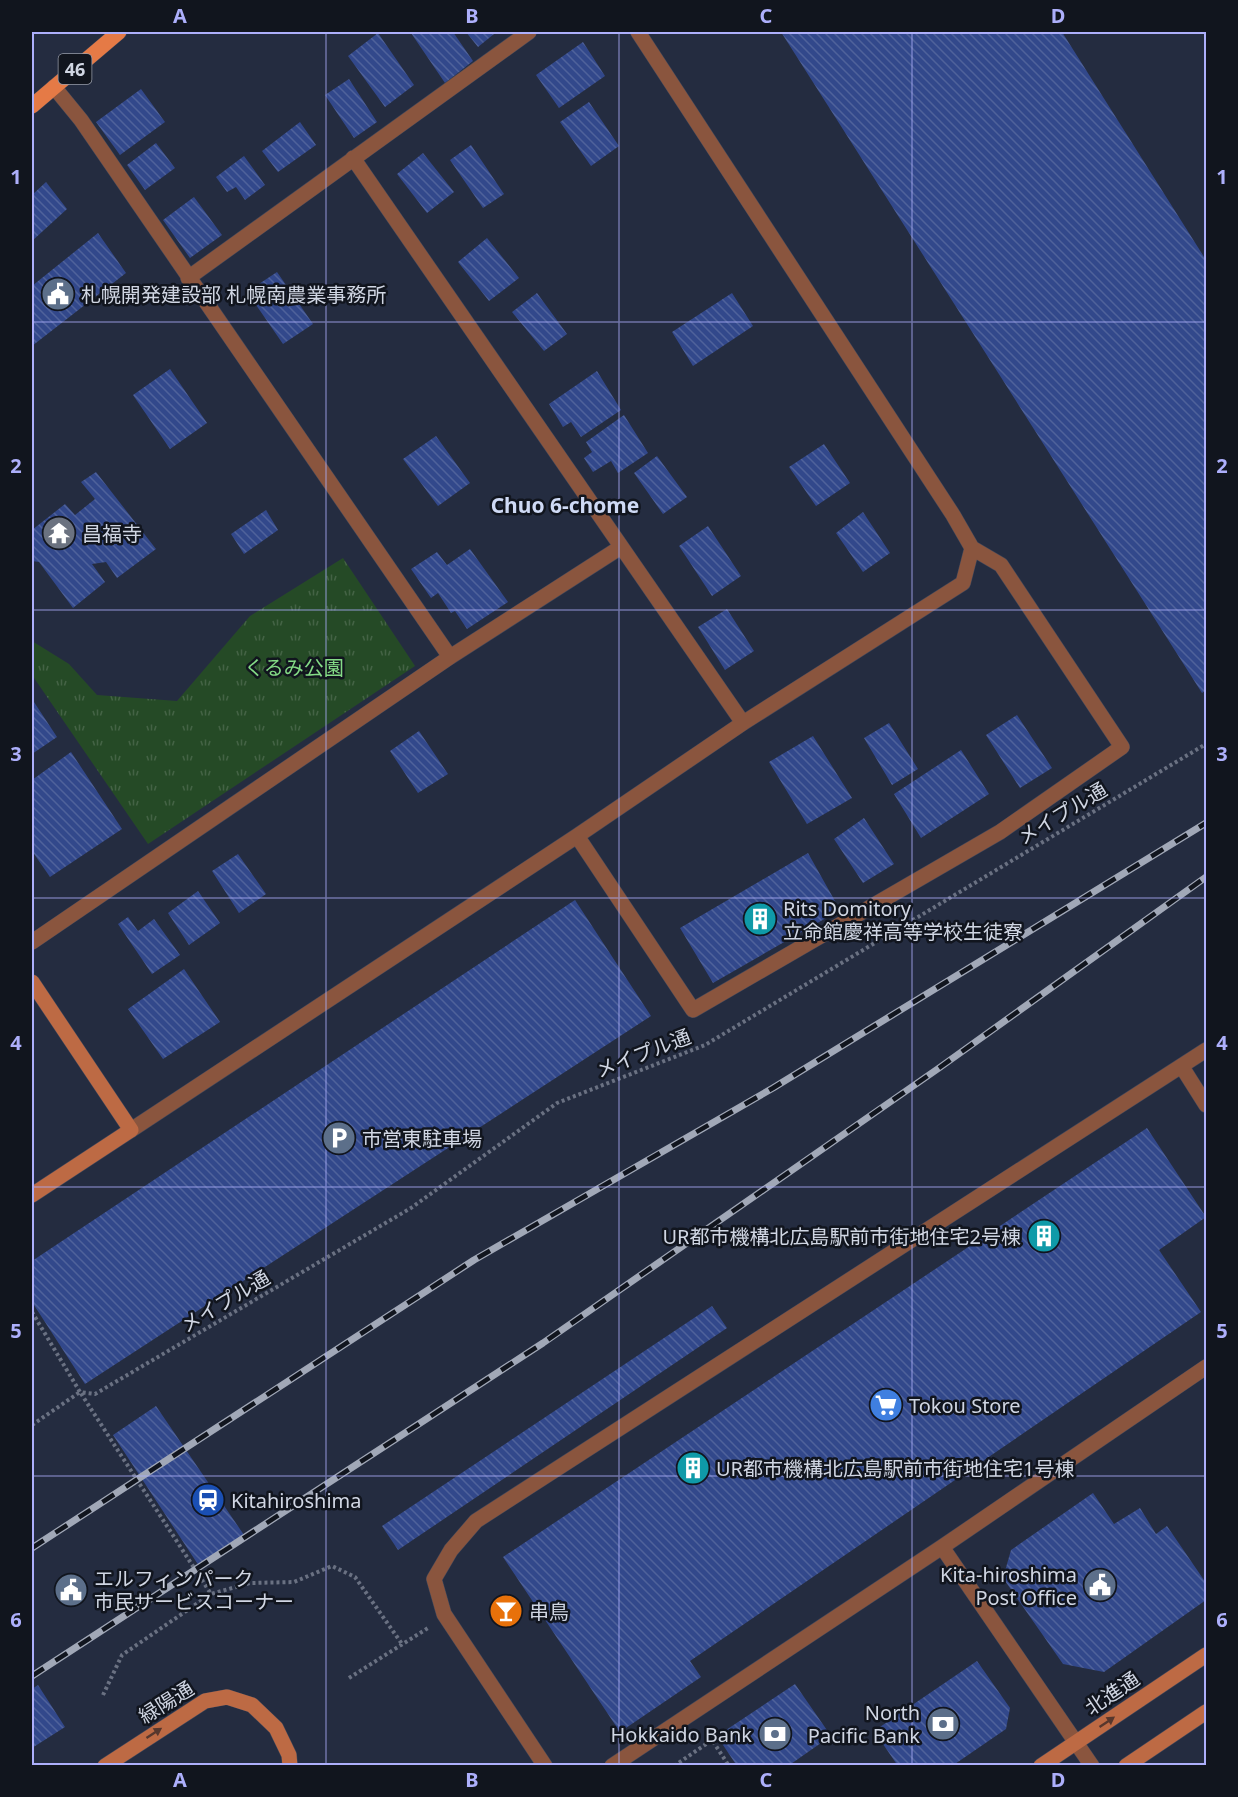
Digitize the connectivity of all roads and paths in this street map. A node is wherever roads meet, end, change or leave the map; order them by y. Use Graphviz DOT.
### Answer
graph roads {
  1 [pos="119,32"];
  2 [pos="529,32"];
  3 [pos="638,32"];
  4 [pos="54,87"];
  5 [pos="32,106"];
  6 [pos="353,158"];
  7 [pos="188,278"];
  8 [pos="621,547"];
  9 [pos="972,548"];
  10 [pos="450,657"];
  11 [pos="743,723"];
  12 [pos="1206,744"];
  13 [pos="577,836"];
  14 [pos="32,942"];
  15 [pos="32,982"];
  16 [pos="1206,1050"];
  17 [pos="1182,1067"];
  18 [pos="1206,1105"];
  19 [pos="131,1130"];
  20 [pos="32,1195"];
  21 [pos="32,1312"];
  22 [pos="1206,1367"];
  23 [pos="81,1392"];
  24 [pos="32,1425"];
  25 [pos="942,1547"];
  26 [pos="211,1594"];
  27 [pos="428,1628"];
  28 [pos="402,1644"];
  29 [pos="1206,1655"];
  30 [pos="349,1678"];
  31 [pos="103,1695"];
  32 [pos="1206,1712"];
  33 [pos="1076,1743"];
  34 [pos="105,1766"];
  35 [pos="290,1766"];
  36 [pos="545,1766"];
  37 [pos="612,1766"];
  38 [pos="674,1766"];
  39 [pos="729,1766"];
  40 [pos="1041,1766"];
  41 [pos="1092,1766"];
  42 [pos="1126,1766"];
  1 -- 4 [label="main road, 46"];
  2 -- 6 [label="street"];
  3 -- 9 [label="street"];
  4 -- 5 [label="main road, 46"];
  4 -- 7 [label="street"];
  6 -- 7 [label="street"];
  6 -- 8 [label="street"];
  7 -- 10 [label="street"];
  8 -- 10 [label="street"];
  8 -- 11 [label="street"];
  9 -- 11 [label="street"];
  9 -- 13 [label="street"];
  10 -- 14 [label="street"];
  11 -- 13 [label="street"];
  12 -- 23 [label="path, メイプル通"];
  13 -- 19 [label="street"];
  15 -- 19 [label="street"];
  16 -- 17 [label="street"];
  17 -- 18 [label="street"];
  17 -- 36 [label="street"];
  19 -- 20 [label="street"];
  21 -- 23 [label="path"];
  22 -- 25 [label="street"];
  23 -- 24 [label="path"];
  23 -- 26 [label="path"];
  25 -- 33 [label="street"];
  25 -- 37 [label="street"];
  26 -- 28 [label="path"];
  26 -- 31 [label="path"];
  27 -- 28 [label="path"];
  28 -- 30 [label="path"];
  33 -- 29 [label="street, 北進通, one-way"];
  32 -- 42 [label="street"];
  33 -- 40 [label="street, 北進通"];
  33 -- 41 [label="street"];
  34 -- 35 [label="street, 緑陽通, one-way"];
  38 -- 39 [label="path"];
}
